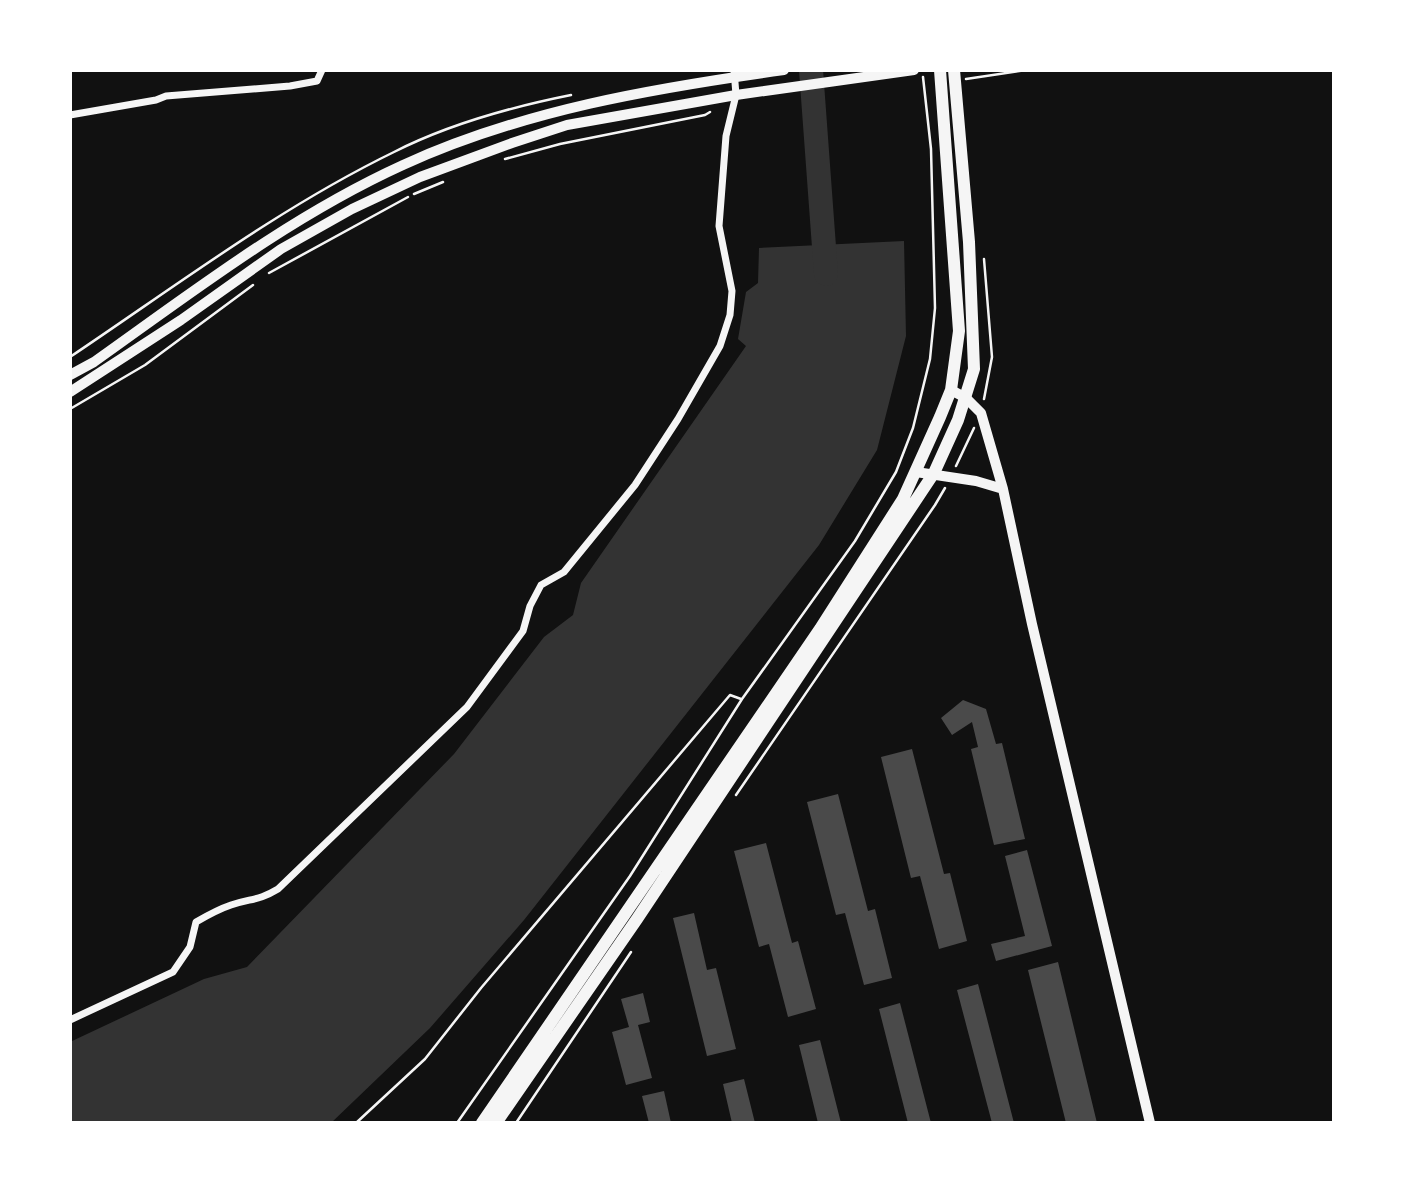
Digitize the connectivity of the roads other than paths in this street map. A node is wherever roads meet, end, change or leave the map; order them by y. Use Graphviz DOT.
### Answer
graph roads {
  1 [pos="322,70"];
  2 [pos="784,70"];
  3 [pos="914,70"];
  4 [pos="940,70"];
  5 [pos="734,73"];
  6 [pos="955,75"];
  7 [pos="736,96"];
  8 [pos="70,116"];
  9 [pos="70,374"];
  10 [pos="951,390"];
  11 [pos="70,392"];
  12 [pos="967,398"];
  13 [pos="916,472"];
  14 [pos="934,473"];
  15 [pos="1003,489"];
  16 [pos="70,1020"];
  17 [pos="482,1123"];
  18 [pos="496,1123"];
  19 [pos="1150,1123"];
  1 -- 8 [label="street"];
  2 -- 5 [label="main road"];
  3 -- 7 [label="main road"];
  4 -- 10 [label="main road"];
  5 -- 7 [label="street"];
  5 -- 9 [label="main road"];
  6 -- 12 [label="main road"];
  7 -- 11 [label="main road"];
  7 -- 16 [label="street"];
  10 -- 12 [label="main road"];
  10 -- 13 [label="main road"];
  12 -- 14 [label="main road"];
  12 -- 15 [label="main road"];
  13 -- 14 [label="main road"];
  13 -- 17 [label="main road"];
  14 -- 15 [label="main road"];
  14 -- 18 [label="main road"];
  15 -- 19 [label="main road"];
}
